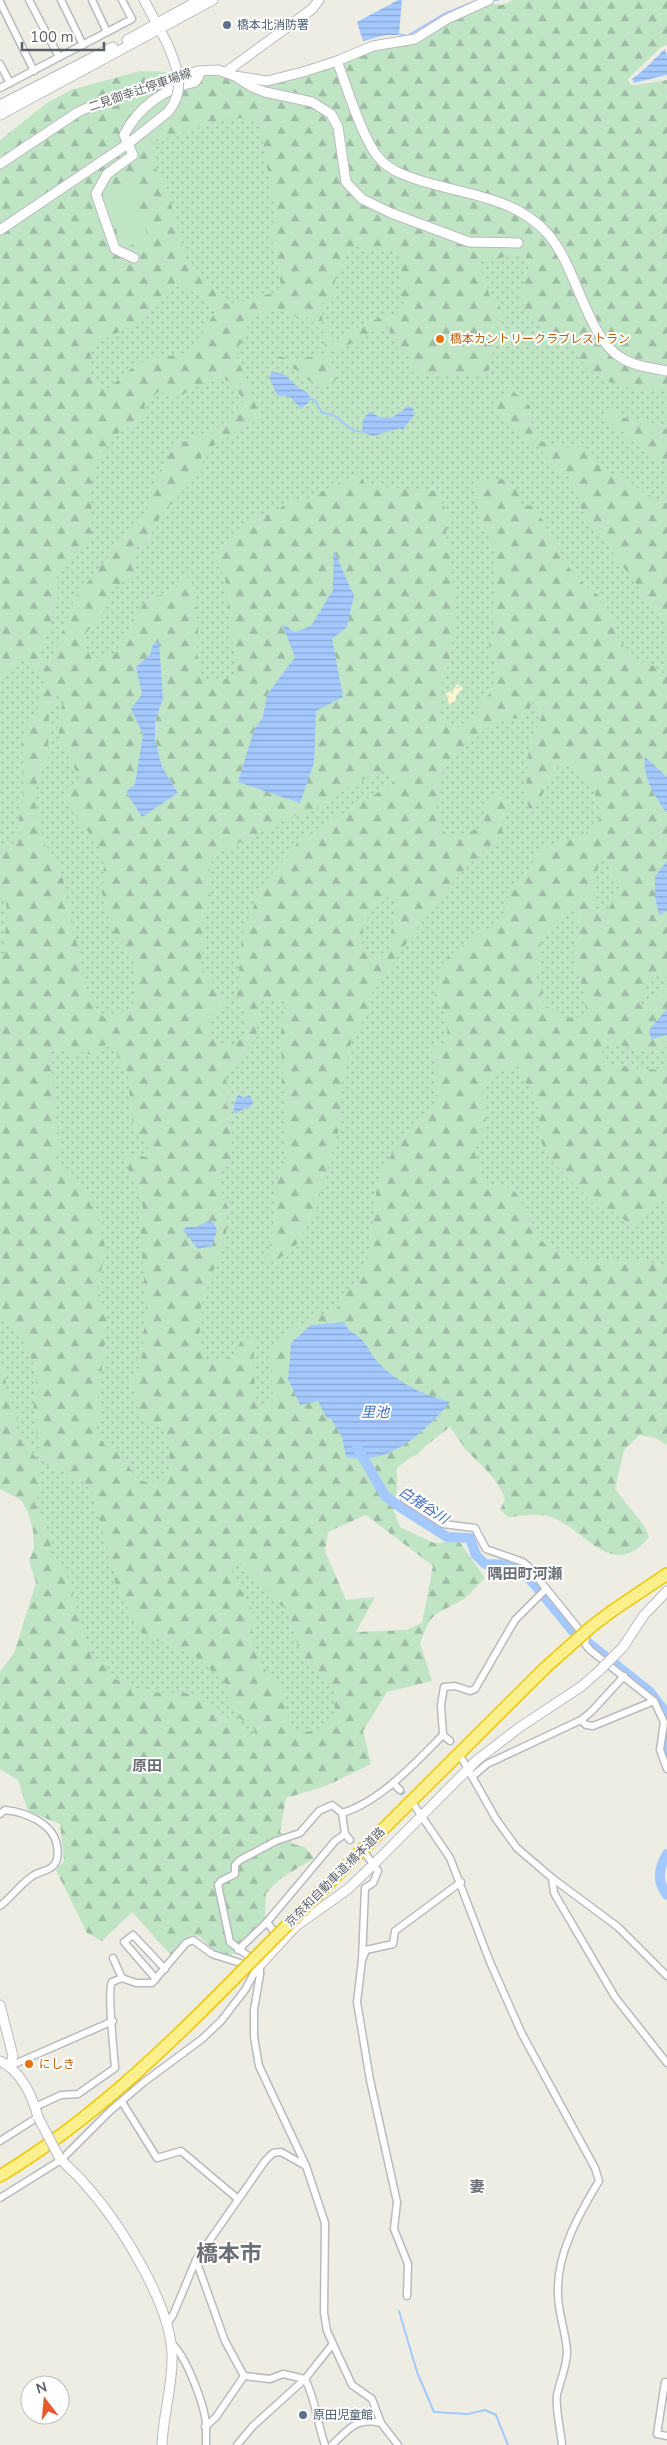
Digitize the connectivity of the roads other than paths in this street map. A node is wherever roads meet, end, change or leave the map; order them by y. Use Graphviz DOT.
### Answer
graph roads {
  1 [pos="29,0"];
  2 [pos="61,0"];
  3 [pos="92,0"];
  4 [pos="122,0"];
  5 [pos="144,0"];
  6 [pos="199,0"];
  7 [pos="213,0"];
  8 [pos="318,0"];
  9 [pos="489,0"];
  10 [pos="0,2"];
  11 [pos="158,26"];
  12 [pos="107,32"];
  13 [pos="83,45"];
  14 [pos="59,58"];
  15 [pos="337,61"];
  16 [pos="0,64"];
  17 [pos="34,71"];
  18 [pos="198,71"];
  19 [pos="230,74"];
  20 [pos="10,83"];
  21 [pos="0,88"];
  22 [pos="0,105"];
  23 [pos="0,115"];
  24 [pos="128,143"];
  25 [pos="0,164"];
  26 [pos="0,230"];
  27 [pos="518,243"];
  28 [pos="134,258"];
  29 [pos="667,371"];
  30 [pos="404,1499"];
  31 [pos="667,1574"];
  32 [pos="545,1590"];
  33 [pos="667,1591"];
  34 [pos="624,1676"];
  35 [pos="654,1700"];
  36 [pos="581,1720"];
  37 [pos="443,1735"];
  38 [pos="450,1742"];
  39 [pos="461,1757"];
  40 [pos="667,1769"];
  41 [pos="470,1772"];
  42 [pos="393,1783"];
  43 [pos="400,1790"];
  44 [pos="414,1805"];
  45 [pos="342,1813"];
  46 [pos="0,1814"];
  47 [pos="423,1815"];
  48 [pos="345,1834"];
  49 [pos="350,1840"];
  50 [pos="365,1853"];
  51 [pos="374,1864"];
  52 [pos="552,1878"];
  53 [pos="460,1882"];
  54 [pos="0,1906"];
  55 [pos="267,1922"];
  56 [pos="281,1940"];
  57 [pos="238,1950"];
  58 [pos="114,1958"];
  59 [pos="362,1960"];
  60 [pos="165,1969"];
  61 [pos="258,1971"];
  62 [pos="667,1976"];
  63 [pos="122,1978"];
  64 [pos="156,1979"];
  65 [pos="0,2006"];
  66 [pos="113,2021"];
  67 [pos="0,2061"];
  68 [pos="667,2063"];
  69 [pos="10,2066"];
  70 [pos="122,2102"];
  71 [pos="36,2106"];
  72 [pos="38,2117"];
  73 [pos="0,2141"];
  74 [pos="60,2159"];
  75 [pos="306,2166"];
  76 [pos="0,2176"];
  77 [pos="0,2198"];
  78 [pos="238,2199"];
  79 [pos="196,2260"];
  80 [pos="407,2296"];
  81 [pos="167,2324"];
  82 [pos="171,2343"];
  83 [pos="332,2345"];
  84 [pos="244,2376"];
  85 [pos="305,2379"];
  86 [pos="667,2382"];
  87 [pos="381,2423"];
  88 [pos="205,2427"];
  89 [pos="667,2436"];
  90 [pos="239,2444"];
  91 [pos="162,2445"];
  92 [pos="206,2445"];
  93 [pos="325,2445"];
  94 [pos="332,2445"];
  95 [pos="398,2445"];
  96 [pos="562,2445"];
  1 -- 14 [label="street"];
  2 -- 13 [label="street"];
  3 -- 12 [label="street"];
  4 -- 12 [label="street"];
  5 -- 11 [label="street"];
  6 -- 11 [label="street"];
  7 -- 11 [label="street"];
  8 -- 19 [label="street"];
  9 -- 15 [label="street, 二見御幸辻停車場線"];
  10 -- 17 [label="street"];
  11 -- 22 [label="street"];
  11 -- 23 [label="street"];
  11 -- 24 [label="street, bridge"];
  12 -- 13 [label="street"];
  13 -- 14 [label="street"];
  14 -- 17 [label="street"];
  15 -- 19 [label="street, 二見御幸辻停車場線"];
  15 -- 29 [label="street"];
  16 -- 20 [label="street"];
  17 -- 20 [label="street"];
  18 -- 19 [label="street, 二見御幸辻停車場線"];
  18 -- 24 [label="street"];
  18 -- 25 [label="street, 二見御幸辻停車場線"];
  19 -- 27 [label="street"];
  20 -- 21 [label="street"];
  24 -- 26 [label="street"];
  24 -- 28 [label="street"];
  30 -- 32 [label="street"];
  31 -- 76 [label="highway, 京奈和自動車道;橋本道路, bridge"];
  32 -- 34 [label="street"];
  32 -- 37 [label="street"];
  33 -- 41 [label="street, bridge"];
  34 -- 35 [label="street"];
  34 -- 36 [label="street"];
  35 -- 36 [label="street"];
  35 -- 40 [label="street"];
  36 -- 41 [label="street"];
  37 -- 38 [label="street"];
  37 -- 42 [label="street"];
  39 -- 41 [label="street"];
  41 -- 47 [label="street"];
  41 -- 52 [label="street"];
  42 -- 43 [label="street"];
  42 -- 45 [label="street"];
  44 -- 47 [label="street"];
  45 -- 48 [label="street"];
  45 -- 57 [label="street"];
  46 -- 54 [label="street"];
  47 -- 51 [label="street"];
  47 -- 53 [label="street"];
  48 -- 49 [label="street"];
  48 -- 55 [label="street"];
  50 -- 51 [label="street"];
  51 -- 56 [label="street"];
  51 -- 59 [label="street"];
  52 -- 62 [label="street"];
  52 -- 68 [label="street"];
  53 -- 59 [label="street"];
  53 -- 96 [label="street"];
  55 -- 56 [label="street"];
  55 -- 57 [label="street"];
  56 -- 61 [label="street"];
  57 -- 61 [label="street"];
  58 -- 63 [label="street"];
  59 -- 80 [label="street"];
  60 -- 61 [label="street"];
  60 -- 64 [label="street"];
  60 -- 64 [label="street"];
  61 -- 70 [label="street"];
  61 -- 75 [label="street"];
  63 -- 64 [label="street"];
  63 -- 66 [label="street"];
  65 -- 69 [label="street"];
  66 -- 69 [label="street"];
  66 -- 71 [label="street"];
  67 -- 69 [label="street"];
  69 -- 71 [label="street"];
  70 -- 74 [label="street"];
  70 -- 78 [label="street"];
  71 -- 72 [label="street"];
  72 -- 73 [label="street"];
  72 -- 74 [label="street, bridge"];
  74 -- 77 [label="street"];
  74 -- 81 [label="street"];
  75 -- 78 [label="street"];
  75 -- 83 [label="street"];
  78 -- 79 [label="street"];
  79 -- 81 [label="street"];
  79 -- 84 [label="street"];
  81 -- 82 [label="street"];
  82 -- 88 [label="street"];
  82 -- 91 [label="street"];
  83 -- 85 [label="street"];
  83 -- 87 [label="street"];
  84 -- 85 [label="street"];
  84 -- 88 [label="street"];
  85 -- 90 [label="street"];
  85 -- 93 [label="street"];
  86 -- 89 [label="street"];
  87 -- 94 [label="street"];
  87 -- 95 [label="street"];
  88 -- 92 [label="street"];
}
